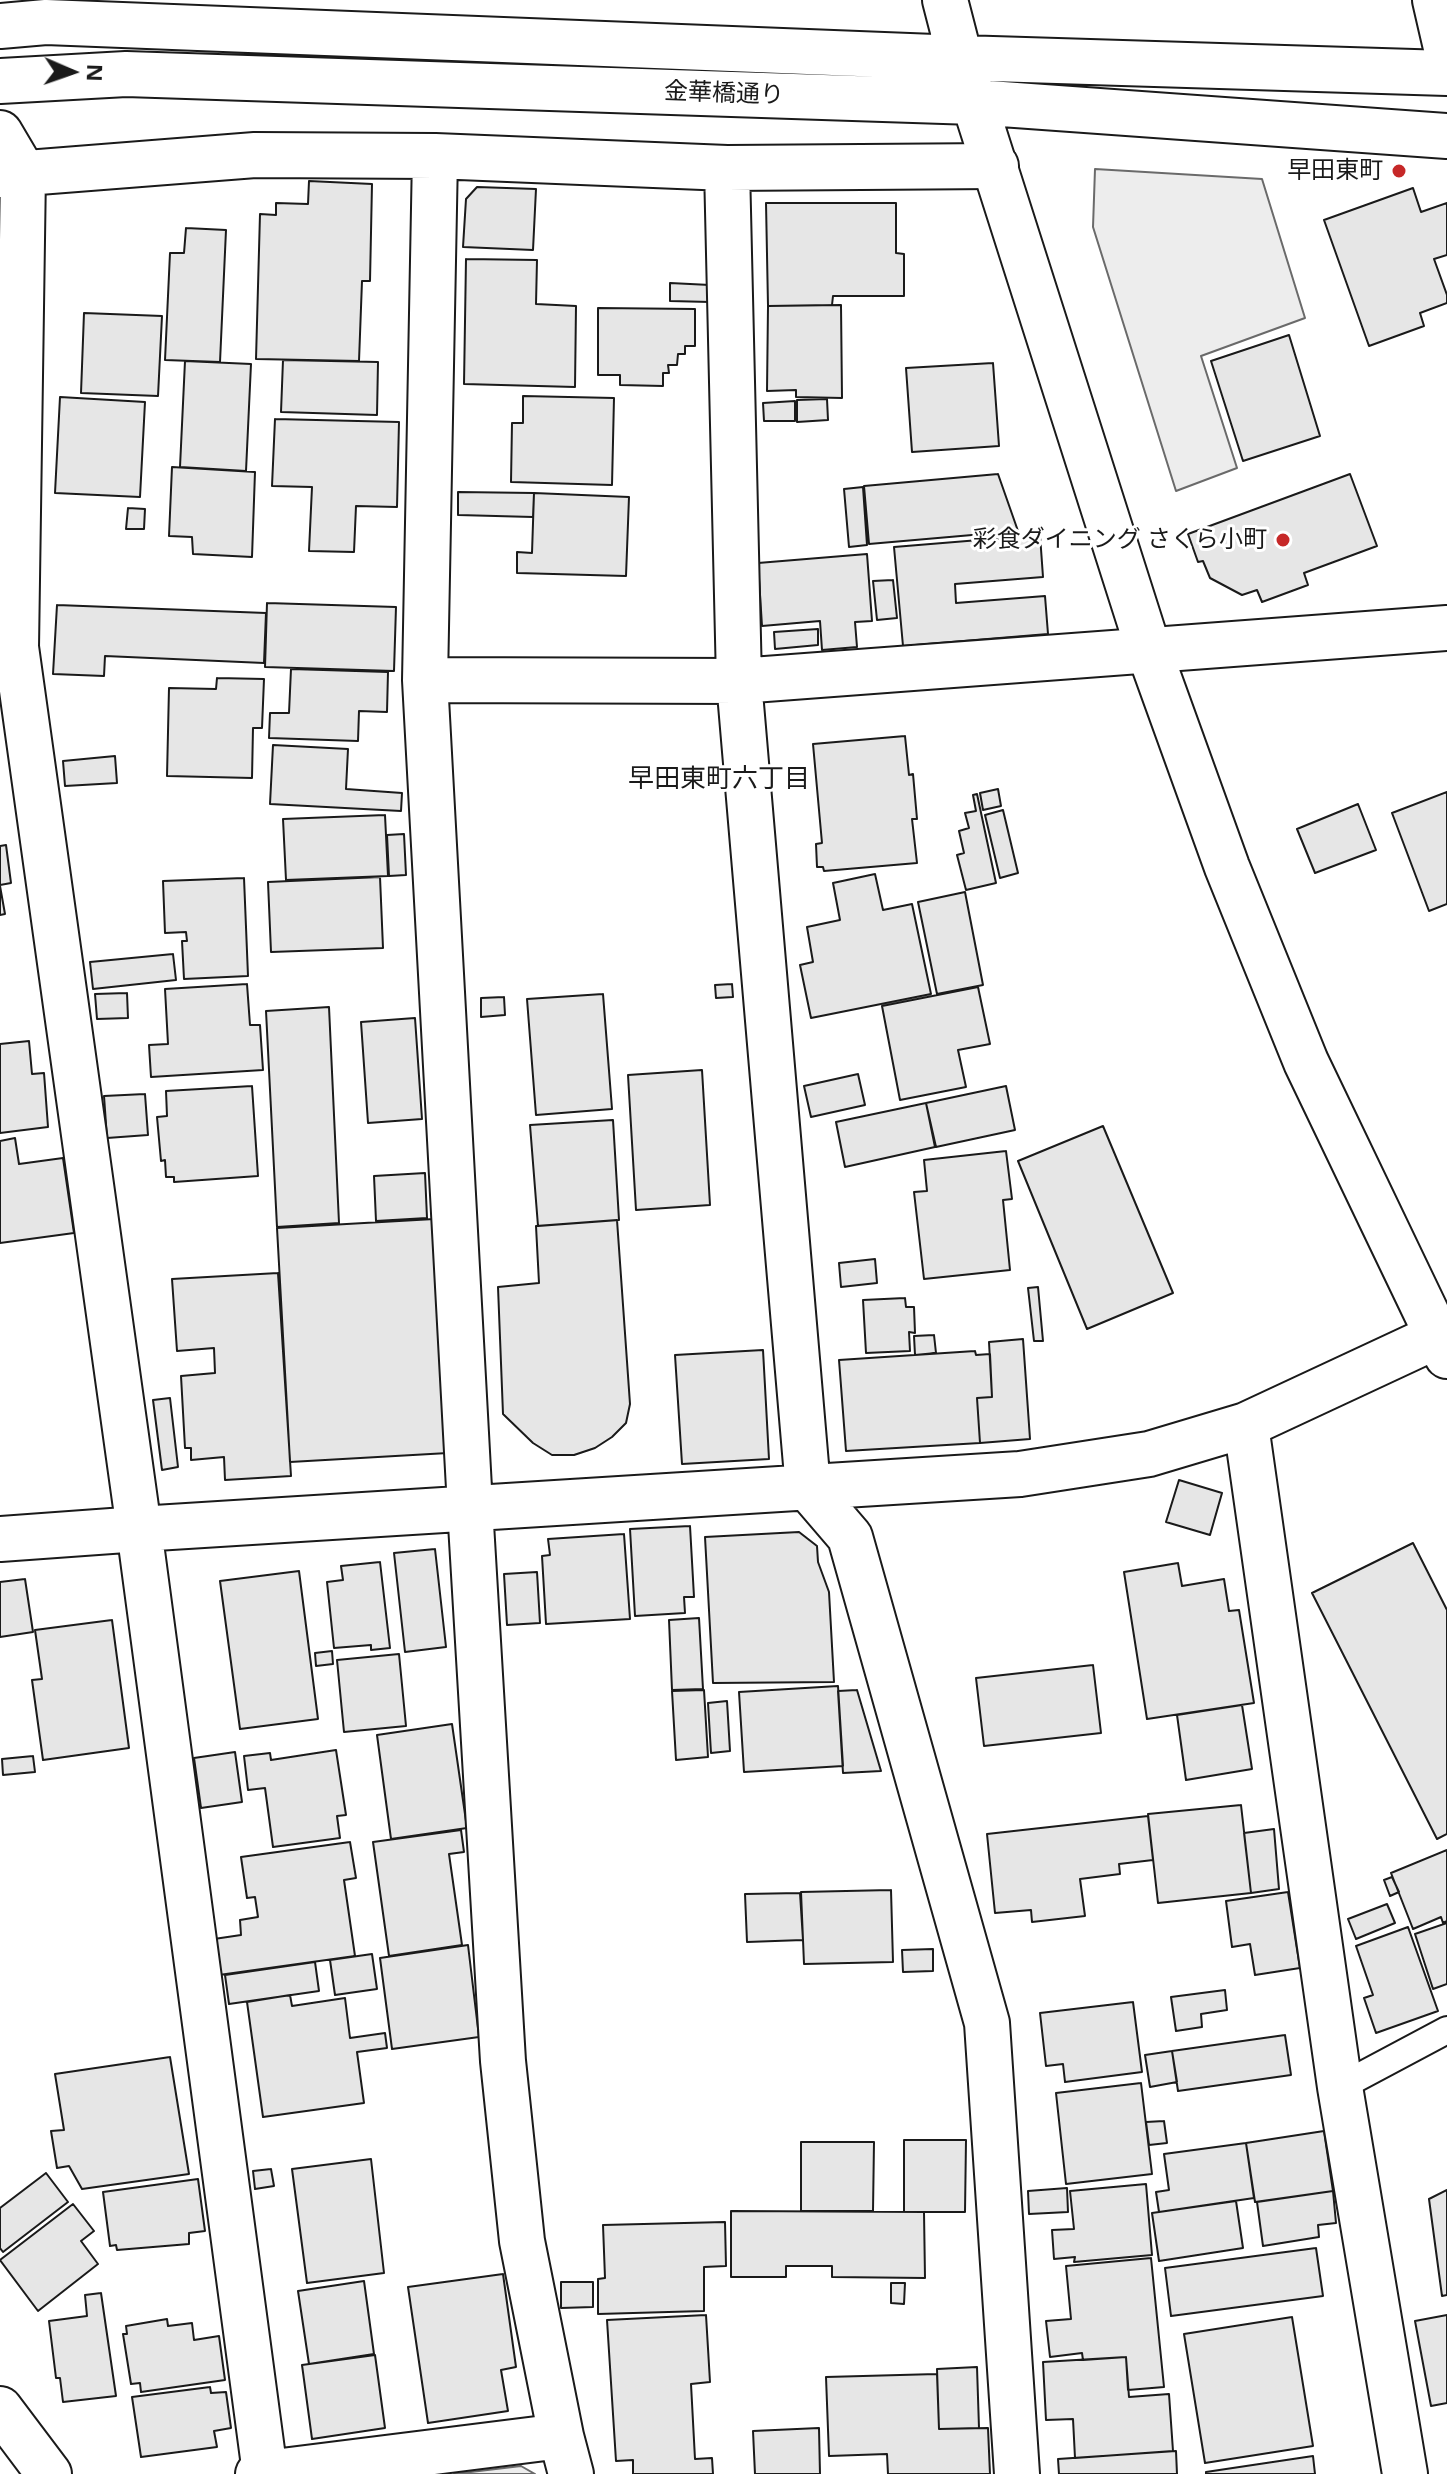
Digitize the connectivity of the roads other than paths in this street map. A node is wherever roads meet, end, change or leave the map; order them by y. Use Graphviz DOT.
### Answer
graph roads {
  1 [pos="945,0"];
  2 [pos="1435,0"];
  3 [pos="0,26"];
  4 [pos="1447,52"];
  5 [pos="960,58"];
  6 [pos="1447,73"];
  7 [pos="0,81"];
  8 [pos="974,102"];
  9 [pos="0,133"];
  10 [pos="1447,136"];
  11 [pos="435,156"];
  12 [pos="996,166"];
  13 [pos="727,168"];
  14 [pos="11,173"];
  15 [pos="1447,628"];
  16 [pos="1149,651"];
  17 [pos="425,680"];
  18 [pos="739,681"];
  19 [pos="1442,1346"];
  20 [pos="1246,1425"];
  21 [pos="808,1488"];
  22 [pos="470,1507"];
  23 [pos="139,1529"];
  24 [pos="0,1539"];
  25 [pos="1447,2030"];
  26 [pos="1340,2087"];
  27 [pos="0,2409"];
  28 [pos="566,2455"];
  29 [pos="265,2473"];
  30 [pos="49,2474"];
  31 [pos="258,2474"];
  32 [pos="1017,2474"];
  33 [pos="1405,2474"];
  1 -- 5 [label="street"];
  2 -- 4 [label="street"];
  3 -- 5 [label="street, 金華橋通り"];
  5 -- 6 [label="street, 金華橋通り"];
  5 -- 8 [label="street"];
  7 -- 8 [label="street, 金華橋通り"];
  8 -- 10 [label="street, 金華橋通り"];
  8 -- 12 [label="street"];
  9 -- 14 [label="street"];
  11 -- 13 [label="street"];
  11 -- 14 [label="street"];
  11 -- 17 [label="street"];
  12 -- 13 [label="street"];
  12 -- 16 [label="street"];
  13 -- 18 [label="street"];
  14 -- 23 [label="street"];
  15 -- 16 [label="street"];
  16 -- 18 [label="street"];
  16 -- 19 [label="street"];
  17 -- 18 [label="street"];
  17 -- 22 [label="street"];
  18 -- 21 [label="street"];
  19 -- 20 [label="street"];
  20 -- 21 [label="street"];
  20 -- 26 [label="street"];
  21 -- 22 [label="street"];
  21 -- 32 [label="street"];
  22 -- 23 [label="street"];
  22 -- 28 [label="street"];
  23 -- 24 [label="street"];
  23 -- 29 [label="street"];
  25 -- 26 [label="lane"];
  26 -- 33 [label="street"];
  27 -- 30 [label="street"];
  28 -- 29 [label="street"];
  29 -- 31 [label="street"];
}
